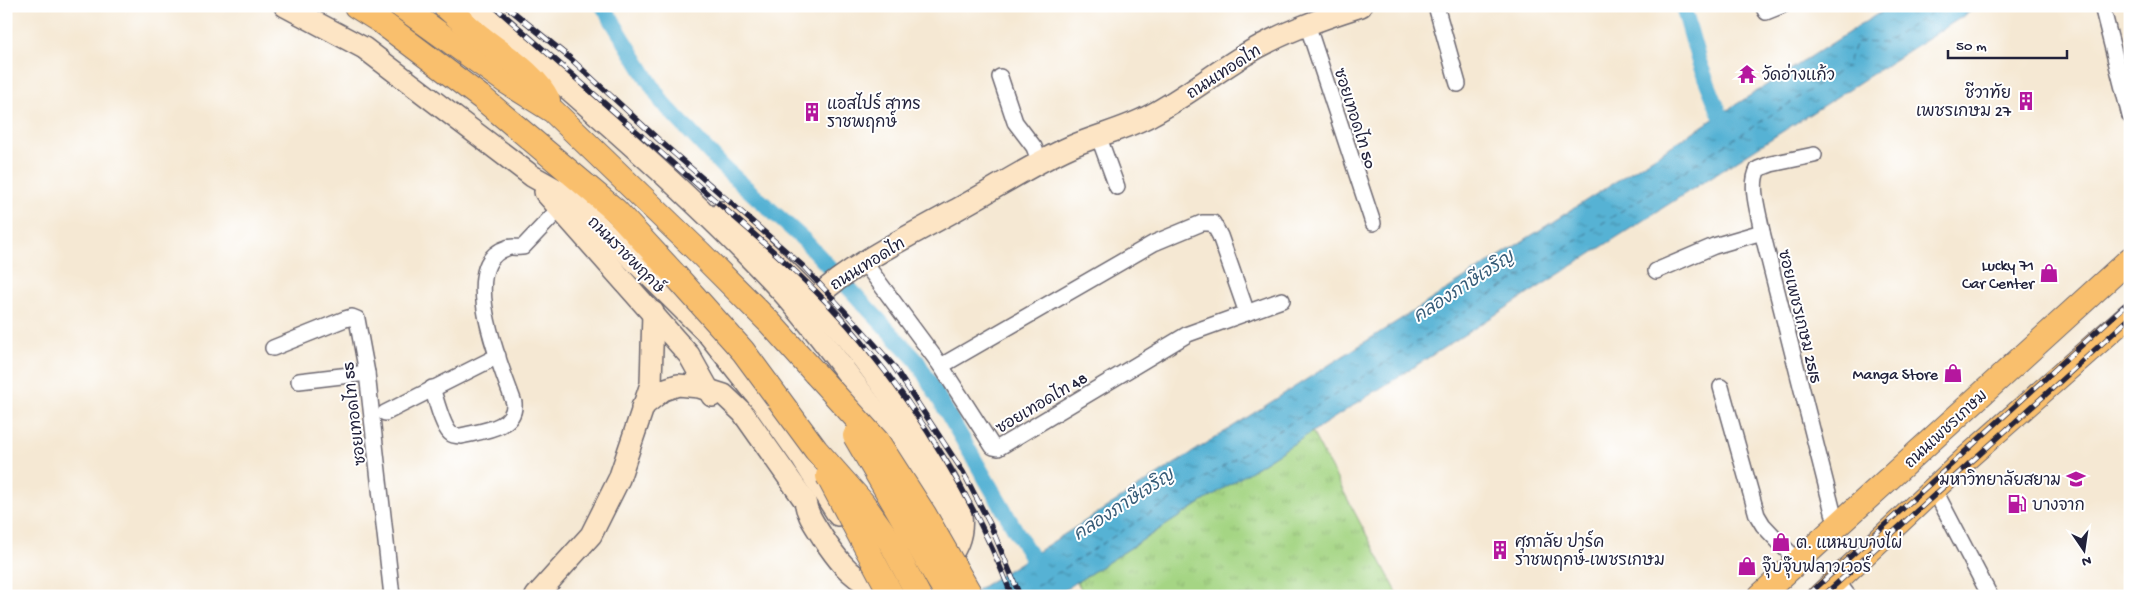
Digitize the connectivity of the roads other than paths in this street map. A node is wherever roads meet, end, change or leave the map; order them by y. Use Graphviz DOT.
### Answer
graph roads {
  1 [pos="285,6"];
  2 [pos="356,6"];
  3 [pos="401,6"];
  4 [pos="445,6"];
  5 [pos="474,6"];
  6 [pos="1361,6"];
  7 [pos="1436,6"];
  8 [pos="1763,6"];
  9 [pos="1781,6"];
  10 [pos="2102,6"];
  11 [pos="1306,24"];
  12 [pos="1000,78"];
  13 [pos="1458,84"];
  14 [pos="553,111"];
  15 [pos="2130,116"];
  16 [pos="1098,135"];
  17 [pos="1814,155"];
  18 [pos="1040,163"];
  19 [pos="532,176"];
  20 [pos="669,180"];
  21 [pos="1117,187"];
  22 [pos="559,209"];
  23 [pos="1373,223"];
  24 [pos="1762,232"];
  25 [pos="2130,259"];
  26 [pos="858,266"];
  27 [pos="1656,271"];
  28 [pos="814,299"];
  29 [pos="1282,300"];
  30 [pos="653,312"];
  31 [pos="1247,312"];
  32 [pos="2130,314"];
  33 [pos="273,348"];
  34 [pos="498,356"];
  35 [pos="941,366"];
  36 [pos="367,373"];
  37 [pos="815,373"];
  38 [pos="299,381"];
  39 [pos="1721,387"];
  40 [pos="432,388"];
  41 [pos="709,392"];
  42 [pos="642,407"];
  43 [pos="385,412"];
  44 [pos="816,450"];
  45 [pos="1934,489"];
  46 [pos="1837,528"];
  47 [pos="1864,555"];
  48 [pos="1798,562"];
  49 [pos="1835,591"];
  50 [pos="392,596"];
  51 [pos="536,596"];
  52 [pos="892,596"];
  53 [pos="919,596"];
  54 [pos="948,596"];
  55 [pos="971,596"];
  56 [pos="1760,596"];
  57 [pos="1990,596"];
  1 -- 19 [label="main road, ถนนราชพฤกษ์"];
  2 -- 44 [label="main road, ถนนราชพฤกษ์, bridge"];
  3 -- 14 [label="main road"];
  4 -- 14 [label="main road"];
  5 -- 20 [label="main road, ถนนราชพฤกษ์"];
  6 -- 11 [label="main road, ถนนเทอดไท"];
  7 -- 13 [label="street"];
  8 -- 9 [label="street"];
  10 -- 15 [label="street"];
  11 -- 16 [label="main road, ถนนเทอดไท"];
  11 -- 23 [label="street, ซอยเทอดไท 50"];
  12 -- 18 [label="street"];
  14 -- 37 [label="main road"];
  16 -- 18 [label="main road, ถนนเทอดไท"];
  16 -- 21 [label="street"];
  17 -- 24 [label="street, ซอยเพชรเกษม 25/5"];
  18 -- 26 [label="main road, ถนนเทอดไท"];
  19 -- 20 [label="main road, ถนนราชพฤกษ์"];
  19 -- 22 [label="main road"];
  20 -- 28 [label="main road"];
  22 -- 30 [label="main road"];
  22 -- 34 [label="street"];
  24 -- 27 [label="street"];
  24 -- 46 [label="street, ซอยเพชรเกษม 25/5"];
  25 -- 46 [label="main road, ถนนเพชรเกษม"];
  26 -- 28 [label="main road, ถนนเทอดไท"];
  26 -- 35 [label="street, ซอยเทอดไท 48"];
  28 -- 41 [label="main road, ถนนเทอดไท"];
  29 -- 31 [label="street, ซอยเทอดไท 48"];
  30 -- 41 [label="main road"];
  30 -- 42 [label="main road"];
  31 -- 35 [label="street, ซอยเทอดไท 48"];
  31 -- 35 [label="street"];
  32 -- 45 [label="main road"];
  33 -- 36 [label="street, ซอยเทอดไท 55"];
  34 -- 40 [label="street"];
  34 -- 40 [label="street"];
  36 -- 38 [label="street"];
  36 -- 50 [label="street, ซอยเทอดไท 55"];
  37 -- 54 [label="main road, bridge"];
  37 -- 55 [label="main road, bridge"];
  39 -- 48 [label="street"];
  40 -- 43 [label="street"];
  41 -- 42 [label="main road, ถนนเทอดไท"];
  42 -- 51 [label="main road"];
  44 -- 52 [label="main road, bridge"];
  44 -- 53 [label="main road, ถนนราชพฤกษ์, bridge"];
  45 -- 47 [label="main road"];
  45 -- 57 [label="street"];
  46 -- 47 [label="main road"];
  46 -- 48 [label="main road, ถนนเพชรเกษม"];
  47 -- 49 [label="main road"];
  48 -- 56 [label="main road, ถนนเพชรเกษม"];
}
